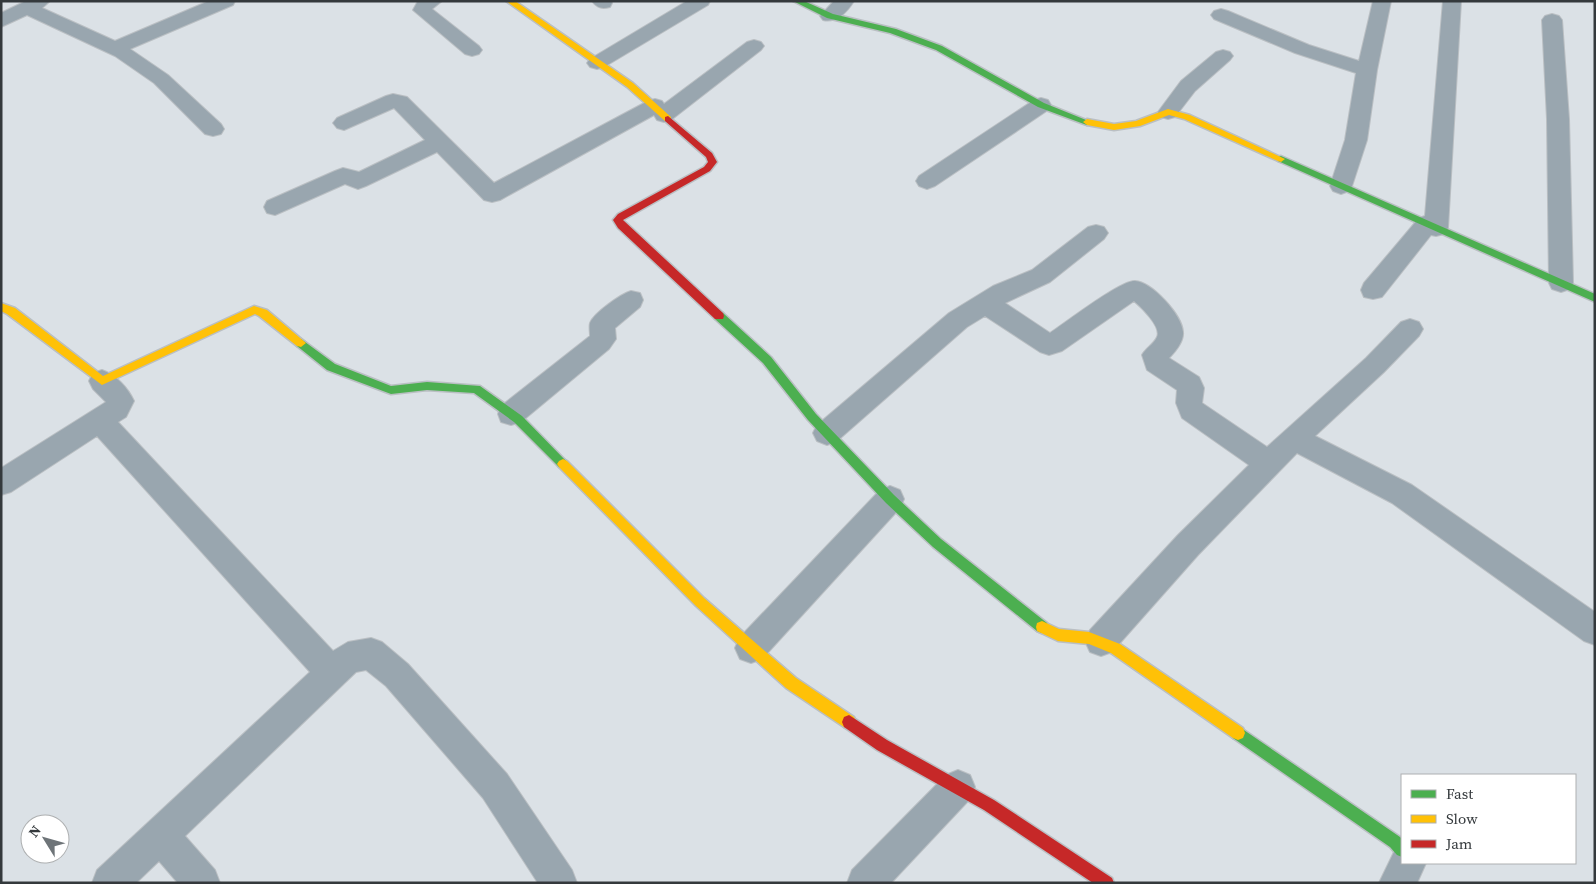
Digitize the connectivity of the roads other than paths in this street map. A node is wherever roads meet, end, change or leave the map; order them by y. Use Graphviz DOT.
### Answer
graph roads {
  1 [pos="226,1"];
  2 [pos="433,1"];
  3 [pos="510,1"];
  4 [pos="701,1"];
  5 [pos="797,1"];
  6 [pos="845,1"];
  7 [pos="1382,1"];
  8 [pos="1452,1"];
  9 [pos="34,5"];
  10 [pos="830,16"];
  11 [pos="1221,16"];
  12 [pos="1552,20"];
  13 [pos="1,21"];
  14 [pos="754,46"];
  15 [pos="113,49"];
  16 [pos="472,50"];
  17 [pos="1223,56"];
  18 [pos="597,63"];
  19 [pos="1367,70"];
  20 [pos="1041,104"];
  21 [pos="659,110"];
  22 [pos="1168,112"];
  23 [pos="344,123"];
  24 [pos="213,129"];
  25 [pos="440,141"];
  26 [pos="927,181"];
  27 [pos="1341,186"];
  28 [pos="275,207"];
  29 [pos="1431,226"];
  30 [pos="1096,233"];
  31 [pos="1561,283"];
  32 [pos="1373,290"];
  33 [pos="1595,298"];
  34 [pos="631,300"];
  35 [pos="985,303"];
  36 [pos="1,307"];
  37 [pos="1410,329"];
  38 [pos="102,381"];
  39 [pos="511,414"];
  40 [pos="99,420"];
  41 [pos="827,432"];
  42 [pos="1294,438"];
  43 [pos="1268,463"];
  44 [pos="1,483"];
  45 [pos="890,499"];
  46 [pos="1595,630"];
  47 [pos="1101,641"];
  48 [pos="751,648"];
  49 [pos="332,673"];
  50 [pos="958,787"];
  51 [pos="160,835"];
  52 [pos="1401,849"];
  53 [pos="1407,864"];
  54 [pos="110,883"];
  55 [pos="202,883"];
  56 [pos="558,883"];
  57 [pos="865,883"];
  58 [pos="1108,883"];
  59 [pos="1397,883"];
  1 -- 15 [label="street"];
  2 -- 16 [label="street"];
  3 -- 18 [label="street"];
  4 -- 18 [label="street"];
  5 -- 10 [label="street"];
  6 -- 10 [label="street"];
  7 -- 19 [label="street"];
  8 -- 29 [label="street"];
  9 -- 13 [label="street"];
  9 -- 15 [label="street"];
  10 -- 20 [label="street"];
  11 -- 19 [label="street"];
  12 -- 31 [label="street"];
  14 -- 21 [label="street"];
  15 -- 24 [label="street"];
  17 -- 22 [label="street"];
  18 -- 21 [label="street"];
  19 -- 27 [label="street"];
  20 -- 22 [label="street"];
  20 -- 26 [label="street"];
  21 -- 25 [label="street"];
  21 -- 41 [label="street"];
  22 -- 27 [label="street"];
  23 -- 25 [label="street"];
  25 -- 28 [label="street"];
  27 -- 29 [label="street"];
  29 -- 31 [label="street"];
  29 -- 32 [label="street"];
  30 -- 35 [label="street"];
  31 -- 33 [label="street"];
  34 -- 39 [label="street"];
  35 -- 41 [label="street"];
  35 -- 43 [label="street"];
  36 -- 38 [label="street"];
  37 -- 42 [label="street"];
  38 -- 39 [label="street"];
  38 -- 40 [label="street"];
  39 -- 48 [label="street"];
  40 -- 44 [label="street"];
  40 -- 49 [label="street"];
  41 -- 45 [label="street"];
  42 -- 43 [label="street"];
  42 -- 46 [label="street"];
  43 -- 47 [label="street"];
  45 -- 47 [label="street"];
  45 -- 48 [label="street"];
  47 -- 52 [label="street"];
  48 -- 50 [label="street"];
  49 -- 51 [label="street"];
  49 -- 56 [label="street"];
  50 -- 57 [label="street"];
  50 -- 58 [label="street"];
  51 -- 54 [label="street"];
  51 -- 55 [label="street"];
  53 -- 59 [label="street"];
}
